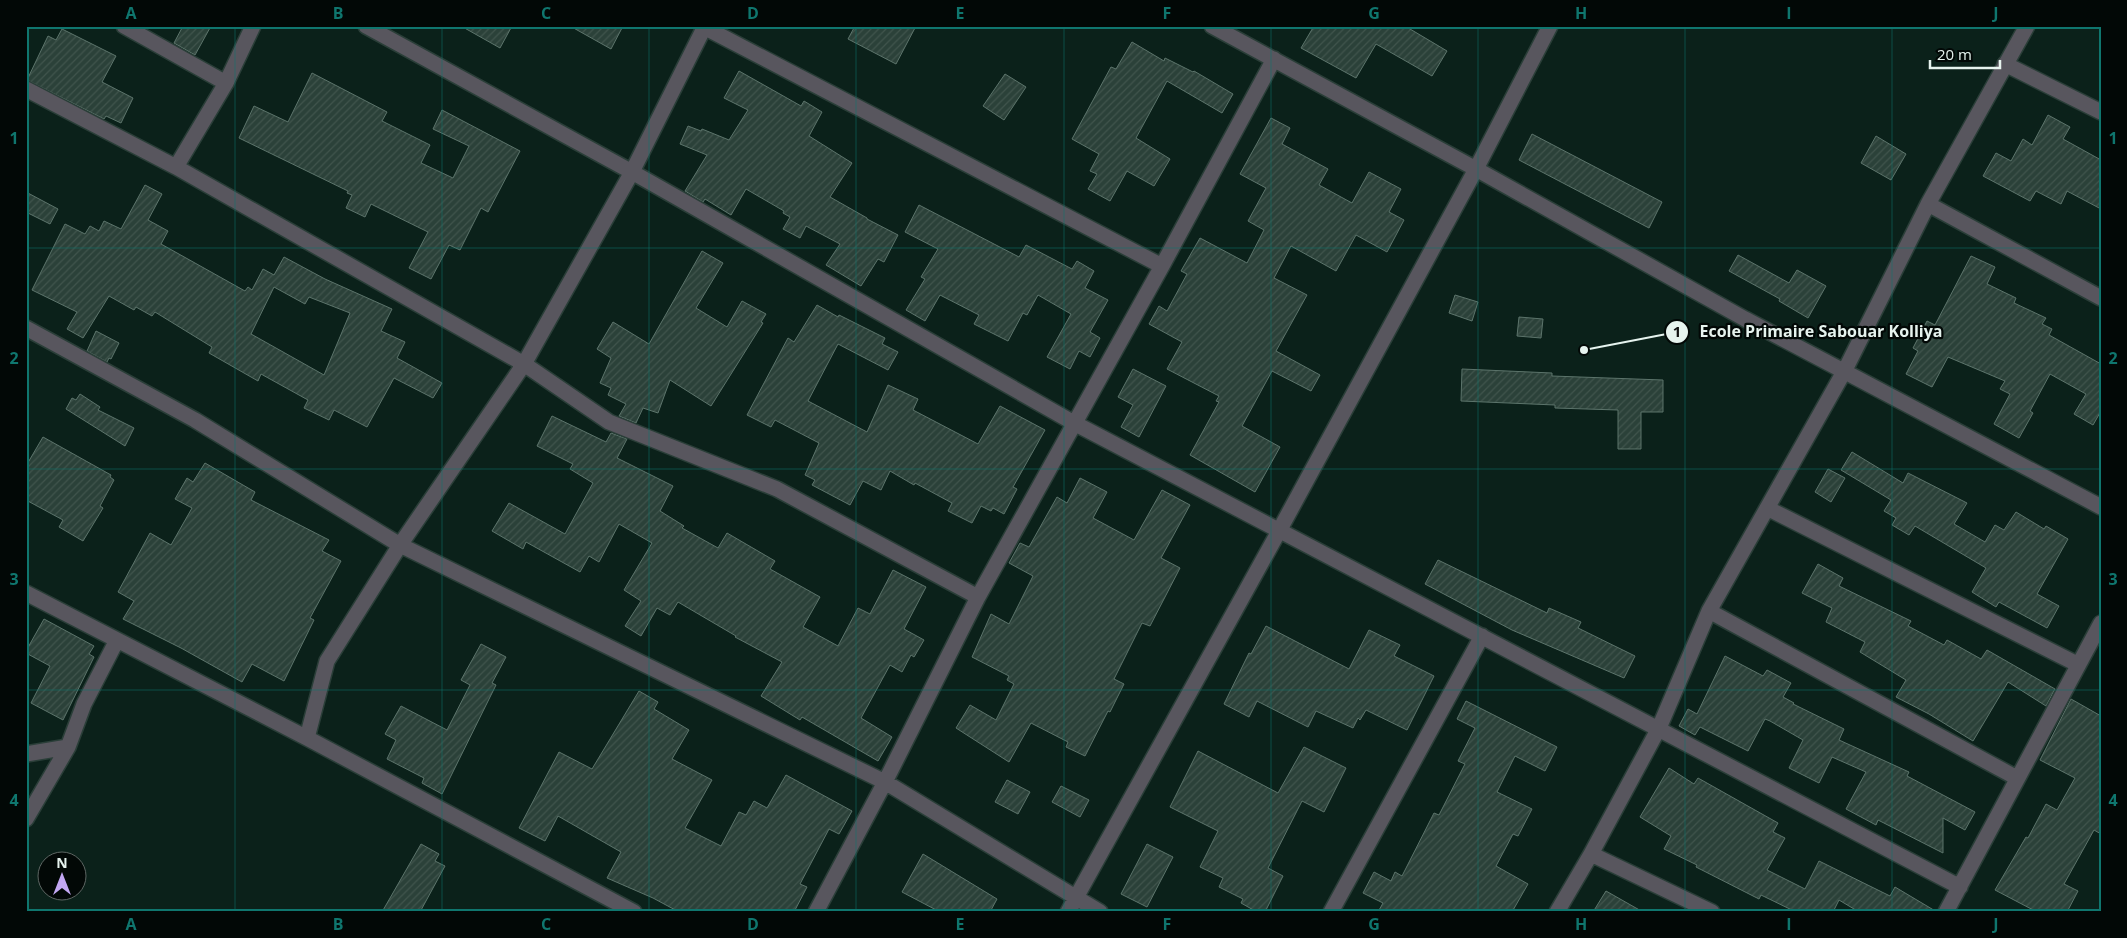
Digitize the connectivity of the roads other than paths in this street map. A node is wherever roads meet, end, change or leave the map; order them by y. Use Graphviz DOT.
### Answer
graph roads {
  1 [pos="124,26"];
  2 [pos="253,26"];
  3 [pos="366,26"];
  4 [pos="1212,26"];
  5 [pos="1550,26"];
  6 [pos="2027,26"];
  7 [pos="704,27"];
  8 [pos="1274,59"];
  9 [pos="2005,64"];
  10 [pos="226,83"];
  11 [pos="26,89"];
  12 [pos="2101,112"];
  13 [pos="176,167"];
  14 [pos="1476,169"];
  15 [pos="632,172"];
  16 [pos="1928,204"];
  17 [pos="1162,266"];
  18 [pos="2101,298"];
  19 [pos="26,328"];
  20 [pos="524,364"];
  21 [pos="1845,370"];
  22 [pos="1074,423"];
  23 [pos="2101,507"];
  24 [pos="1767,508"];
  25 [pos="1279,532"];
  26 [pos="400,545"];
  27 [pos="27,596"];
  28 [pos="978,597"];
  29 [pos="1709,611"];
  30 [pos="2101,623"];
  31 [pos="1482,636"];
  32 [pos="117,640"];
  33 [pos="2077,664"];
  34 [pos="1659,728"];
  35 [pos="307,738"];
  36 [pos="68,747"];
  37 [pos="26,754"];
  38 [pos="2017,778"];
  39 [pos="885,782"];
  40 [pos="26,819"];
  41 [pos="1591,854"];
  42 [pos="1960,887"];
  43 [pos="1075,898"];
  44 [pos="634,912"];
  45 [pos="816,912"];
  46 [pos="1068,912"];
  47 [pos="1100,912"];
  48 [pos="1331,912"];
  49 [pos="1557,912"];
  50 [pos="1712,912"];
  51 [pos="1946,912"];
  1 -- 10 [label="street"];
  2 -- 10 [label="street"];
  3 -- 15 [label="street"];
  4 -- 8 [label="street"];
  5 -- 14 [label="street"];
  6 -- 9 [label="street"];
  7 -- 15 [label="street"];
  7 -- 17 [label="street"];
  8 -- 14 [label="street"];
  8 -- 17 [label="street"];
  9 -- 12 [label="street"];
  9 -- 16 [label="street"];
  10 -- 13 [label="street"];
  11 -- 13 [label="street"];
  13 -- 20 [label="street"];
  14 -- 21 [label="street"];
  14 -- 25 [label="street"];
  15 -- 20 [label="street"];
  15 -- 22 [label="street"];
  16 -- 18 [label="street"];
  16 -- 21 [label="street"];
  17 -- 22 [label="street"];
  19 -- 26 [label="street"];
  20 -- 26 [label="street"];
  20 -- 28 [label="street"];
  21 -- 23 [label="street"];
  21 -- 24 [label="street"];
  22 -- 25 [label="street"];
  22 -- 28 [label="street"];
  24 -- 29 [label="street"];
  24 -- 33 [label="street"];
  25 -- 31 [label="street"];
  25 -- 43 [label="street"];
  26 -- 35 [label="street"];
  26 -- 39 [label="street"];
  27 -- 32 [label="street"];
  28 -- 39 [label="street"];
  29 -- 34 [label="street"];
  29 -- 38 [label="street"];
  30 -- 33 [label="street"];
  31 -- 34 [label="street"];
  31 -- 48 [label="street"];
  32 -- 35 [label="street"];
  32 -- 36 [label="street"];
  33 -- 38 [label="street"];
  34 -- 41 [label="street"];
  34 -- 42 [label="street"];
  35 -- 44 [label="street"];
  36 -- 37 [label="street"];
  36 -- 40 [label="street"];
  38 -- 42 [label="street"];
  39 -- 43 [label="street"];
  39 -- 45 [label="street"];
  41 -- 49 [label="street"];
  41 -- 50 [label="street"];
  42 -- 51 [label="street"];
  43 -- 46 [label="street"];
  43 -- 47 [label="street"];
}
